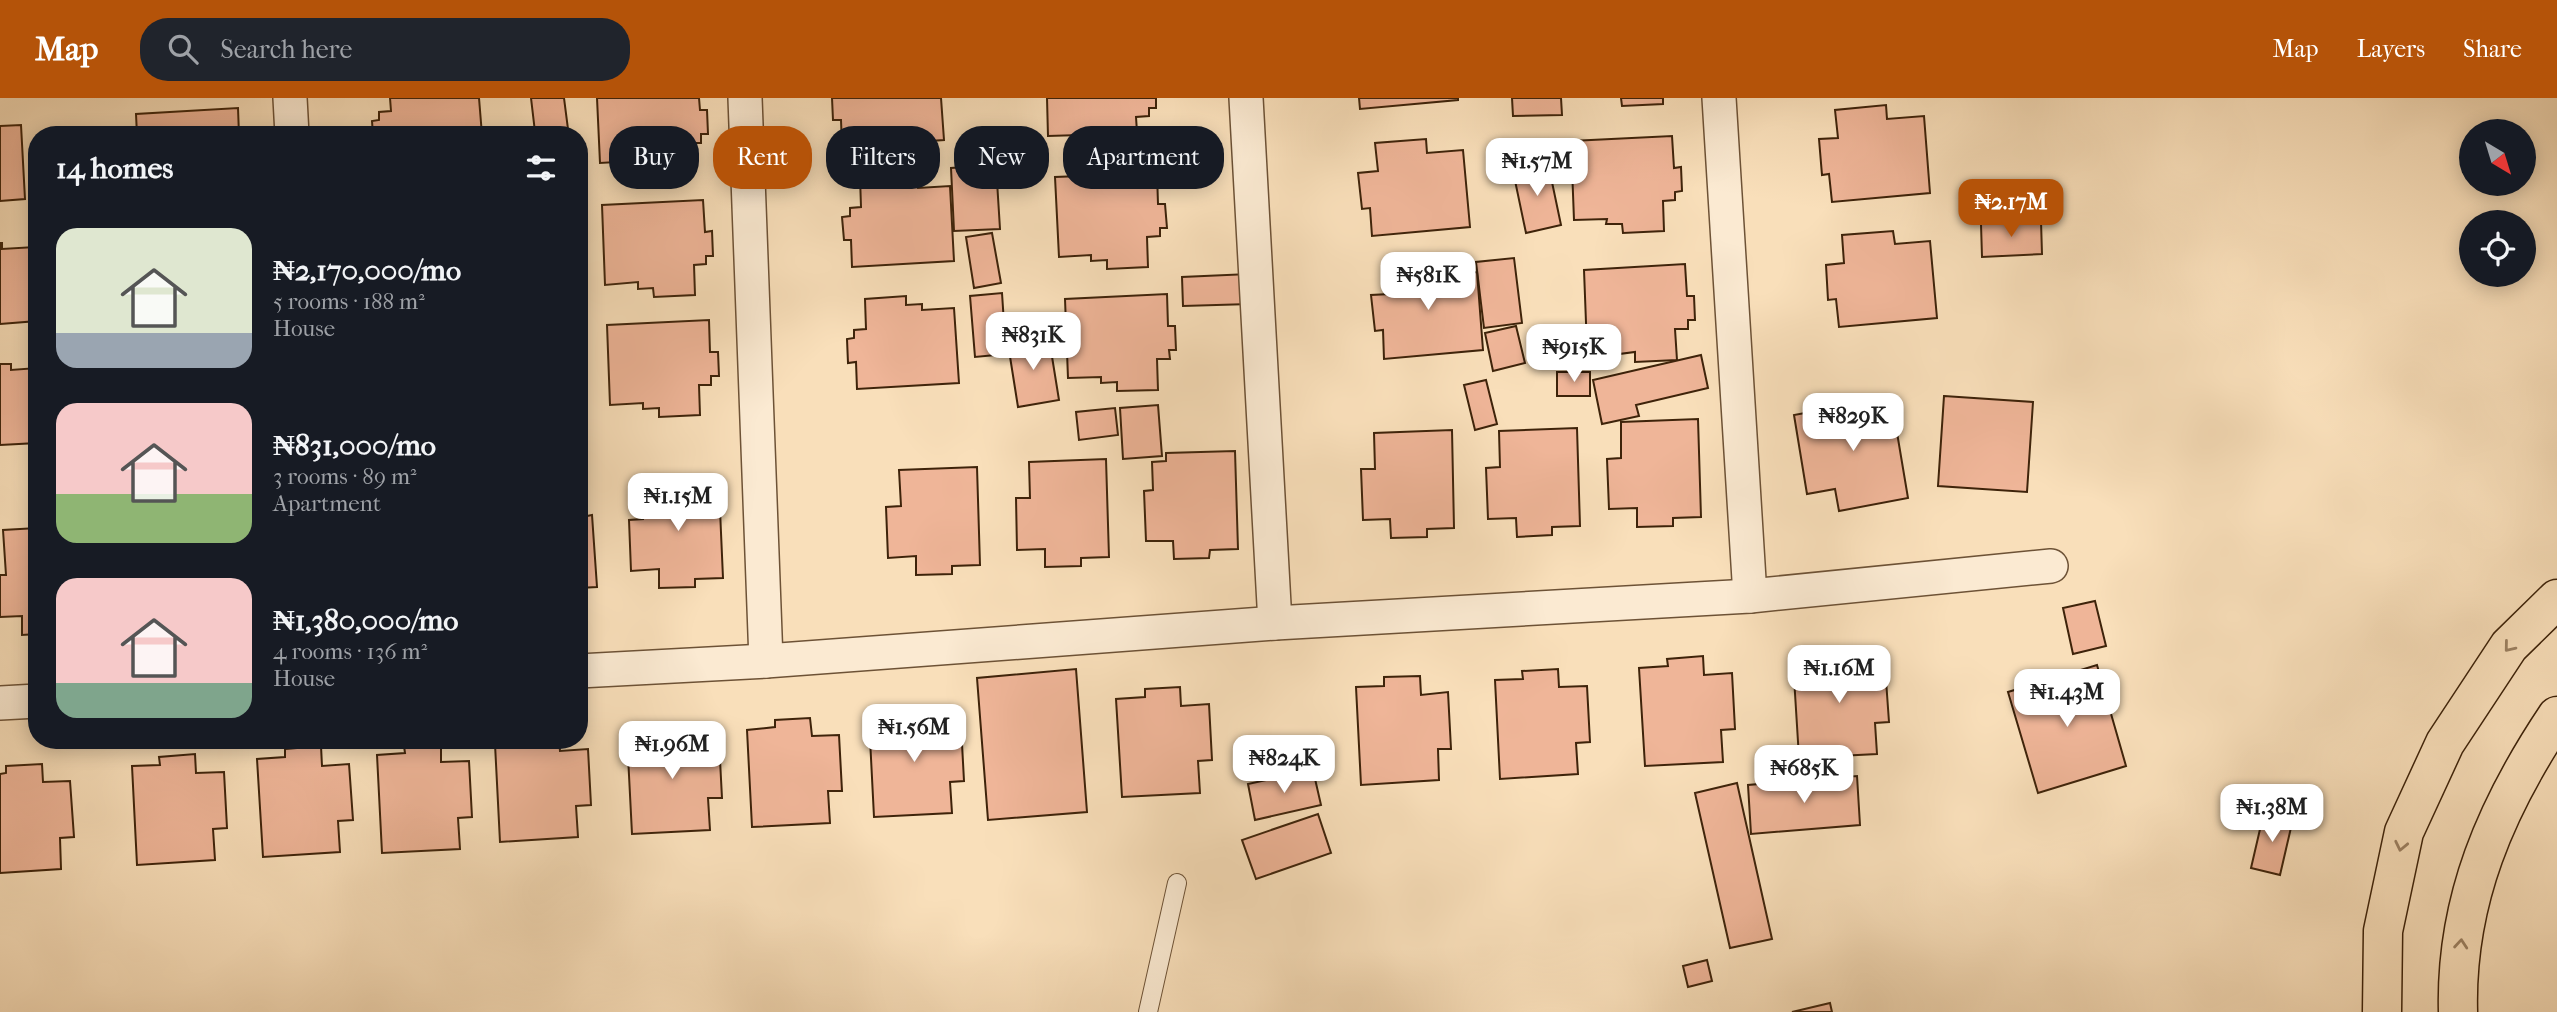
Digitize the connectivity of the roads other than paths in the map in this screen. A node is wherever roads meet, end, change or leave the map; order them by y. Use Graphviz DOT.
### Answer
graph roads {
  1 [pos="290,98"];
  2 [pos="745,98"];
  3 [pos="1246,98"];
  4 [pos="1719,98"];
  5 [pos="292,126"];
  6 [pos="2051,566"];
  7 [pos="1751,596"];
  8 [pos="2557,599"];
  9 [pos="1275,623"];
  10 [pos="766,661"];
  11 [pos="588,671"];
  12 [pos="28,701"];
  13 [pos="0,703"];
  14 [pos="2557,716"];
  15 [pos="1177,883"];
  16 [pos="1148,1012"];
  17 [pos="2382,1012"];
  18 [pos="2458,1012"];
  1 -- 5 [label="street"];
  2 -- 10 [label="street"];
  3 -- 9 [label="street"];
  4 -- 7 [label="street"];
  6 -- 7 [label="street"];
  7 -- 9 [label="street"];
  8 -- 17 [label="highway, one-way"];
  9 -- 10 [label="street"];
  10 -- 11 [label="street"];
  12 -- 13 [label="street"];
  18 -- 14 [label="highway, one-way"];
  15 -- 16 [label="lane"];
}
